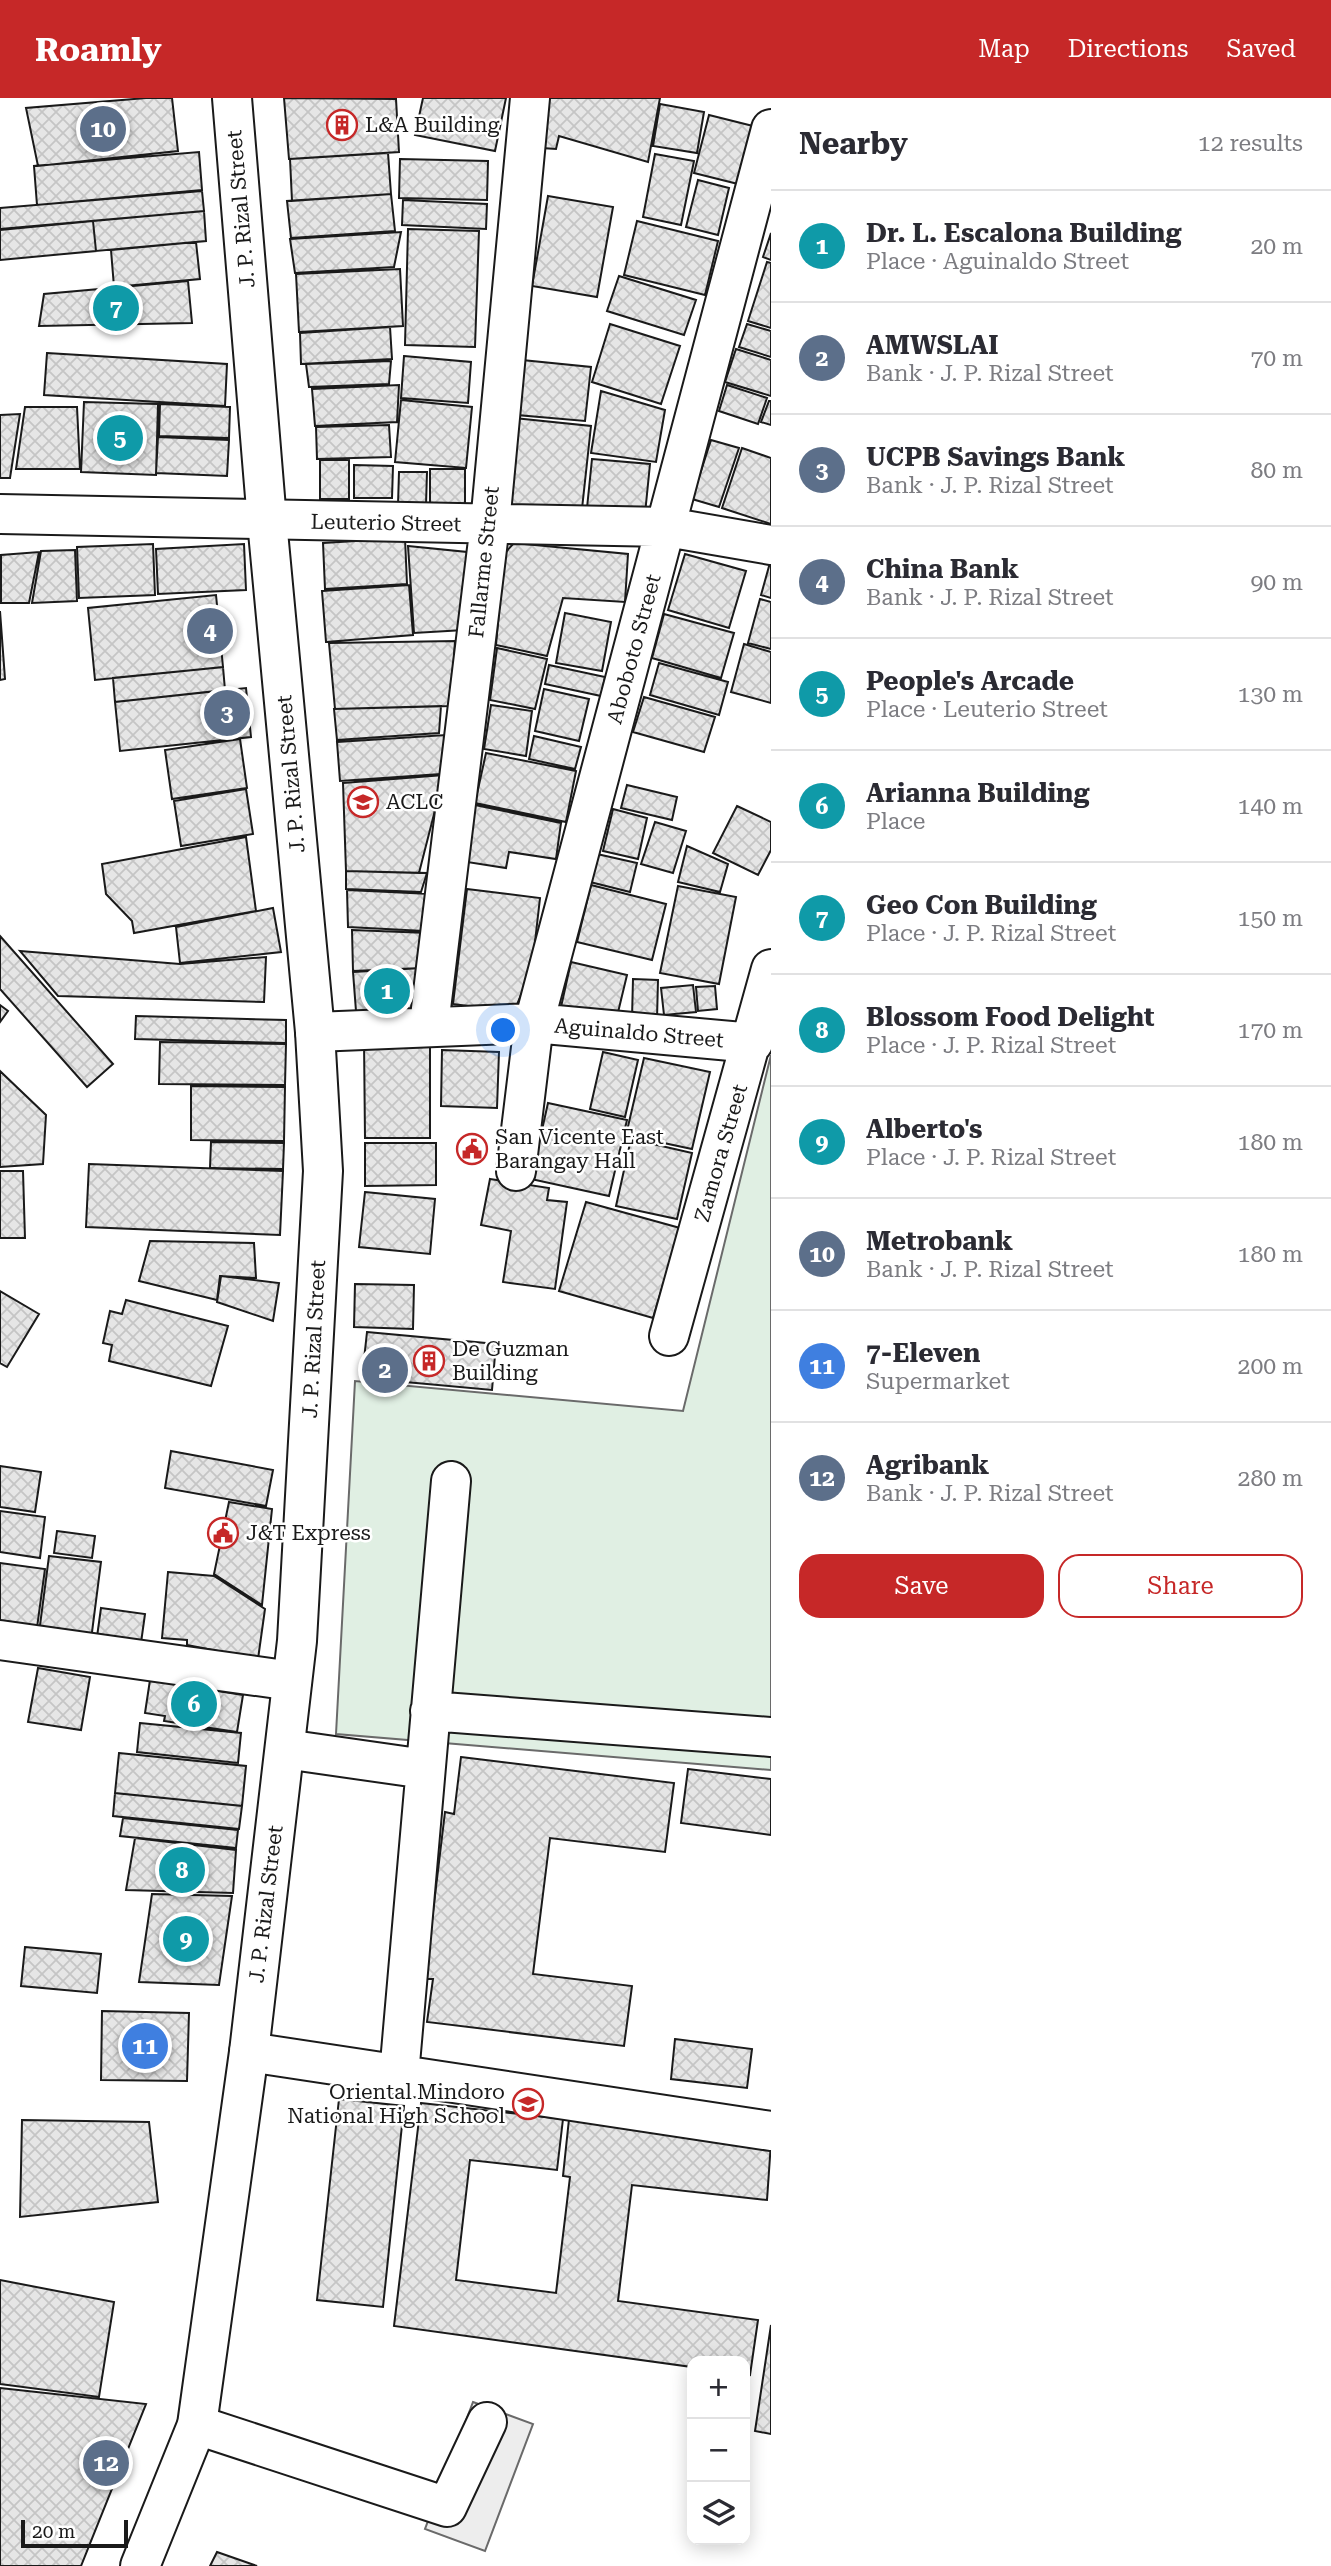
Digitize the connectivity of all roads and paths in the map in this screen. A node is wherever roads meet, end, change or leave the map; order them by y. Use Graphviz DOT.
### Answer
graph roads {
  1 [pos="232,98"];
  2 [pos="530,98"];
  3 [pos="771,129"];
  4 [pos="0,514"];
  5 [pos="267,522"];
  6 [pos="489,524"];
  7 [pos="667,527"];
  8 [pos="771,545"];
  9 [pos="771,970"];
  10 [pos="534,1023"];
  11 [pos="429,1025"];
  12 [pos="315,1032"];
  13 [pos="753,1043"];
  14 [pos="516,1171"];
  15 [pos="669,1336"];
  16 [pos="451,1481"];
  17 [pos="0,1640"];
  18 [pos="292,1681"];
  19 [pos="430,1712"];
  20 [pos="771,1738"];
  21 [pos="285,1749"];
  22 [pos="425,1769"];
  23 [pos="248,2052"];
  24 [pos="399,2075"];
  25 [pos="771,2131"];
  26 [pos="487,2422"];
  27 [pos="197,2425"];
  28 [pos="140,2566"];
  1 -- 5 [label="main road, J. P. Rizal Street"];
  2 -- 6 [label="main road, Fallarme Street"];
  3 -- 7 [label="main road, Aboboto Street"];
  4 -- 5 [label="main road, Leuterio Street"];
  5 -- 6 [label="main road, Leuterio Street"];
  5 -- 12 [label="main road, J. P. Rizal Street"];
  6 -- 7 [label="main road, Leuterio Street"];
  6 -- 11 [label="main road, Fallarme Street"];
  7 -- 8 [label="main road, Leuterio Street"];
  7 -- 10 [label="main road, Aboboto Street"];
  9 -- 13 [label="main road, Zamora Street"];
  10 -- 11 [label="main road, Aguinaldo Street"];
  10 -- 13 [label="main road, Aguinaldo Street"];
  10 -- 14 [label="main road, Aboboto Street"];
  11 -- 12 [label="main road, Aguinaldo Street"];
  12 -- 18 [label="main road, J. P. Rizal Street"];
  13 -- 15 [label="main road, Zamora Street"];
  16 -- 19 [label="main road"];
  17 -- 18 [label="main road"];
  18 -- 21 [label="main road, J. P. Rizal Street"];
  19 -- 20 [label="main road"];
  19 -- 22 [label="main road"];
  21 -- 22 [label="main road"];
  21 -- 23 [label="main road, J. P. Rizal Street"];
  22 -- 24 [label="main road"];
  23 -- 24 [label="main road"];
  23 -- 27 [label="main road, J. P. Rizal Street"];
  24 -- 25 [label="main road"];
  26 -- 27 [label="main road"];
  27 -- 28 [label="main road, J. P. Rizal Street"];
}
